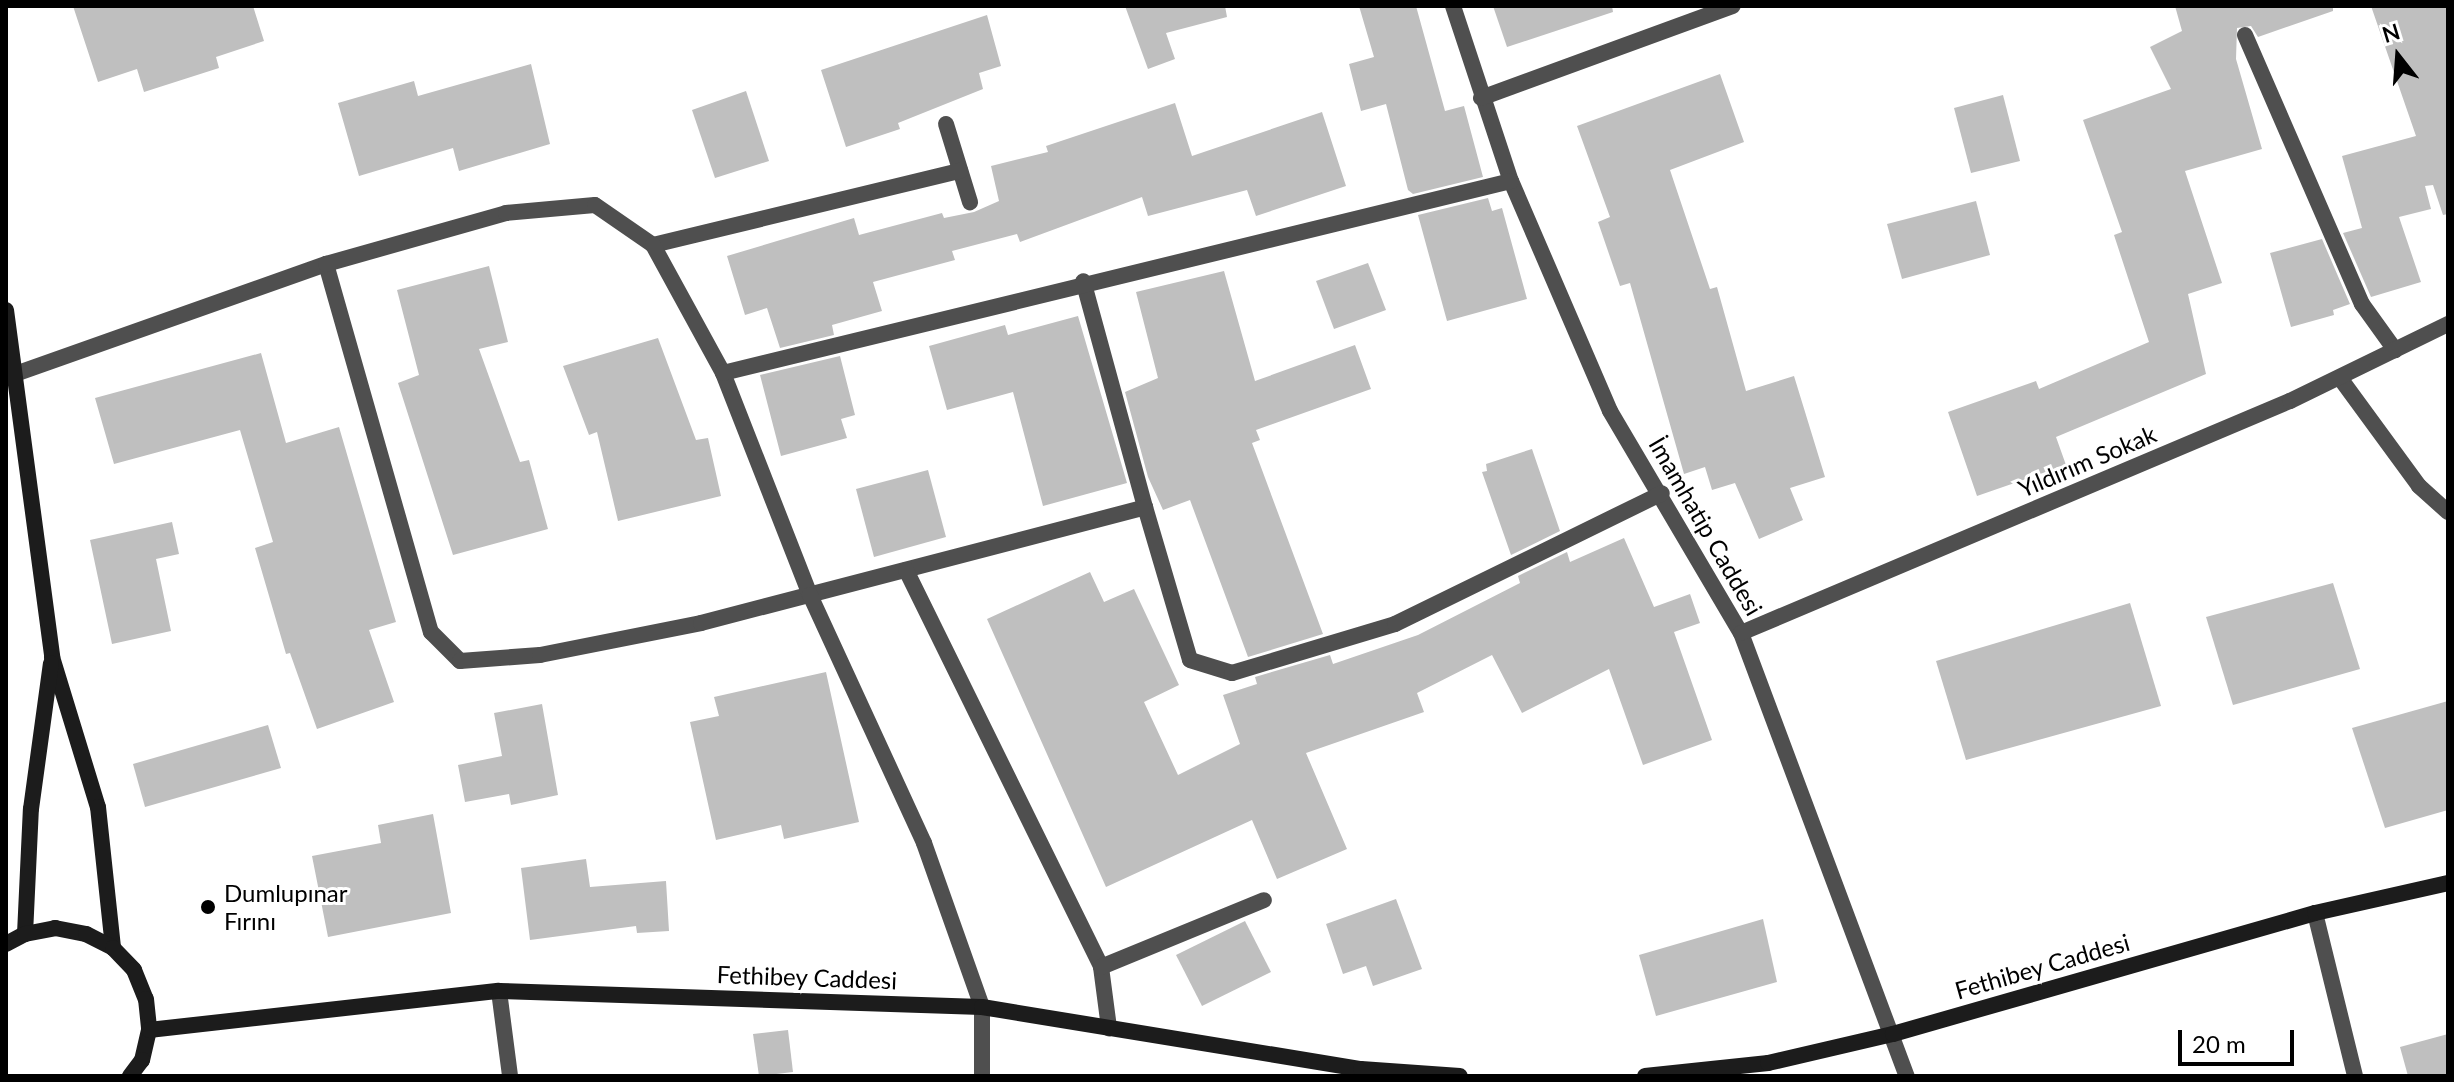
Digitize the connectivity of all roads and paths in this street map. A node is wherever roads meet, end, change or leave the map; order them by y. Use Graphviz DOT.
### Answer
graph roads {
  1 [pos="1453,6"];
  2 [pos="1733,6"];
  3 [pos="2245,35"];
  4 [pos="1481,98"];
  5 [pos="946,124"];
  6 [pos="960,171"];
  7 [pos="1511,181"];
  8 [pos="970,202"];
  9 [pos="653,245"];
  10 [pos="326,264"];
  11 [pos="1083,281"];
  12 [pos="6,310"];
  13 [pos="2448,324"];
  14 [pos="2395,350"];
  15 [pos="18,373"];
  16 [pos="723,373"];
  17 [pos="2340,378"];
  18 [pos="1662,493"];
  19 [pos="1145,507"];
  20 [pos="2448,512"];
  21 [pos="906,570"];
  22 [pos="810,595"];
  23 [pos="1741,633"];
  24 [pos="52,657"];
  25 [pos="2448,883"];
  26 [pos="1264,900"];
  27 [pos="2315,913"];
  28 [pos="25,934"];
  29 [pos="6,944"];
  30 [pos="113,948"];
  31 [pos="1101,967"];
  32 [pos="499,991"];
  33 [pos="982,1007"];
  34 [pos="1109,1028"];
  35 [pos="149,1030"];
  36 [pos="1893,1034"];
  37 [pos="143,1068"];
  38 [pos="130,1076"];
  39 [pos="510,1076"];
  40 [pos="982,1076"];
  41 [pos="1415,1076"];
  42 [pos="1460,1076"];
  43 [pos="1645,1076"];
  44 [pos="1907,1076"];
  45 [pos="2355,1076"];
  1 -- 4 [label="street, İmamhatip Caddesi"];
  2 -- 4 [label="street"];
  3 -- 14 [label="street"];
  4 -- 7 [label="street, İmamhatip Caddesi"];
  5 -- 6 [label="street"];
  6 -- 8 [label="street"];
  6 -- 9 [label="street"];
  7 -- 11 [label="street"];
  7 -- 18 [label="street, İmamhatip Caddesi"];
  9 -- 10 [label="street"];
  9 -- 16 [label="street"];
  10 -- 15 [label="street"];
  10 -- 22 [label="street"];
  11 -- 16 [label="street"];
  11 -- 19 [label="street"];
  12 -- 15 [label="street"];
  13 -- 14 [label="street, Yıldırım Sokak"];
  14 -- 17 [label="street, Yıldırım Sokak"];
  15 -- 24 [label="street"];
  16 -- 22 [label="street"];
  17 -- 20 [label="street"];
  17 -- 23 [label="street, Yıldırım Sokak"];
  18 -- 19 [label="street"];
  18 -- 23 [label="street, İmamhatip Caddesi"];
  19 -- 21 [label="street"];
  21 -- 22 [label="street"];
  21 -- 31 [label="street"];
  22 -- 33 [label="street"];
  23 -- 36 [label="street, İmamhatip Caddesi"];
  24 -- 28 [label="street"];
  24 -- 30 [label="street"];
  25 -- 27 [label="street, Fethibey Caddesi"];
  26 -- 31 [label="street"];
  27 -- 36 [label="street, Fethibey Caddesi"];
  27 -- 45 [label="street"];
  28 -- 29 [label="street"];
  28 -- 30 [label="street"];
  30 -- 35 [label="street"];
  31 -- 34 [label="street"];
  32 -- 33 [label="street, Fethibey Caddesi"];
  32 -- 35 [label="street, Fethibey Caddesi"];
  32 -- 39 [label="street"];
  33 -- 34 [label="street, Fethibey Caddesi"];
  33 -- 40 [label="street"];
  34 -- 41 [label="street, Fethibey Caddesi"];
  35 -- 37 [label="street"];
  36 -- 43 [label="street, Fethibey Caddesi"];
  36 -- 44 [label="street, İmamhatip Caddesi"];
  37 -- 38 [label="street"];
  41 -- 42 [label="street, Fethibey Caddesi"];
}
